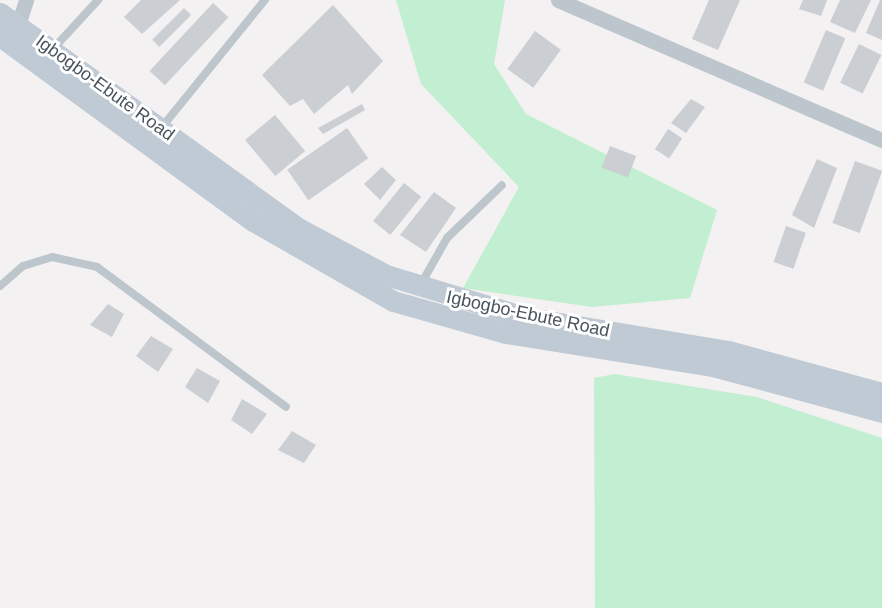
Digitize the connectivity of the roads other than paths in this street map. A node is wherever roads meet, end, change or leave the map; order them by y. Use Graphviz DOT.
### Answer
graph roads {
  1 [pos="26,0"];
  2 [pos="98,0"];
  3 [pos="265,0"];
  4 [pos="558,0"];
  5 [pos="0,13"];
  6 [pos="9,31"];
  7 [pos="53,49"];
  8 [pos="162,128"];
  9 [pos="882,140"];
  10 [pos="502,185"];
  11 [pos="0,286"];
  12 [pos="419,287"];
  13 [pos="882,393"];
  14 [pos="286,407"];
  15 [pos="882,412"];
  1 -- 6 [label="street"];
  2 -- 7 [label="lane"];
  3 -- 8 [label="lane"];
  4 -- 9 [label="street"];
  5 -- 6 [label="main road, Igbogbo-Ebute Road"];
  6 -- 7 [label="main road, Igbogbo-Ebute Road"];
  6 -- 15 [label="main road, Igbogbo-Ebute Road"];
  7 -- 8 [label="main road, Igbogbo-Ebute Road"];
  8 -- 12 [label="main road, Igbogbo-Ebute Road"];
  10 -- 12 [label="lane"];
  11 -- 14 [label="lane"];
  12 -- 13 [label="main road, Igbogbo-Ebute Road"];
}
